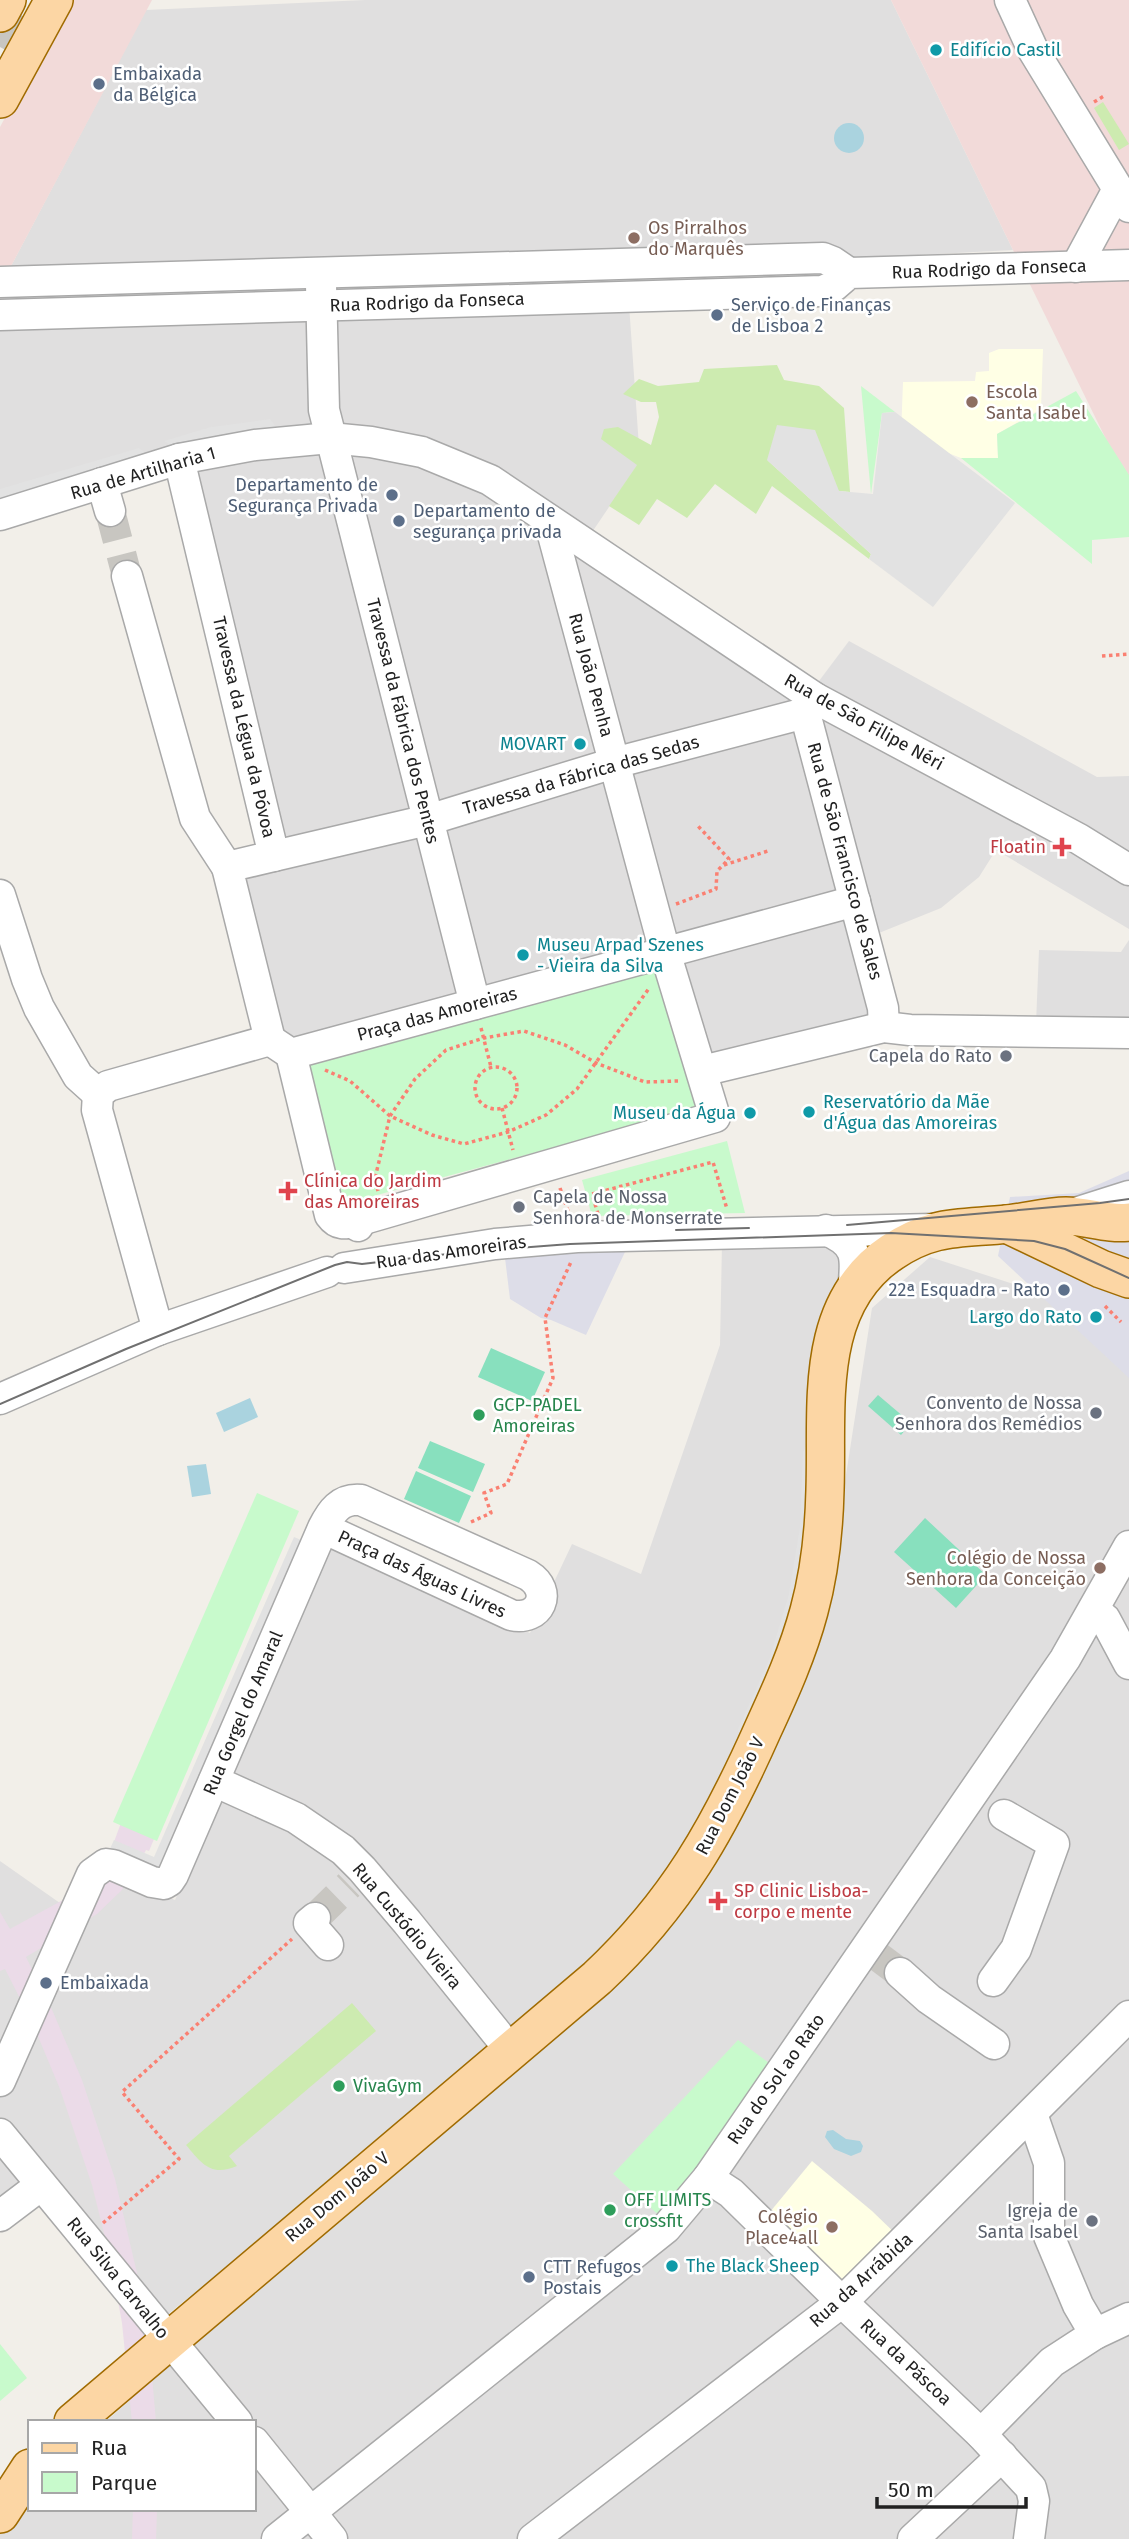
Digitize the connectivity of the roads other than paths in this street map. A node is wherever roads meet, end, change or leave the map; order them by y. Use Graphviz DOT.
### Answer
graph roads {
  1 [pos="7,0"];
  2 [pos="54,0"];
  3 [pos="992,0"];
  4 [pos="1010,0"];
  5 [pos="0,13"];
  6 [pos="1033,50"];
  7 [pos="0,99"];
  8 [pos="1123,198"];
  9 [pos="1129,265"];
  10 [pos="1076,267"];
  11 [pos="321,273"];
  12 [pos="849,273"];
  13 [pos="0,282"];
  14 [pos="321,306"];
  15 [pos="0,315"];
  16 [pos="330,438"];
  17 [pos="179,459"];
  18 [pos="0,515"];
  19 [pos="561,527"];
  20 [pos="127,576"];
  21 [pos="810,706"];
  22 [pos="614,763"];
  23 [pos="428,820"];
  24 [pos="274,856"];
  25 [pos="227,867"];
  26 [pos="1129,870"];
  27 [pos="0,895"];
  28 [pos="855,901"];
  29 [pos="668,960"];
  30 [pos="475,1004"];
  31 [pos="884,1027"];
  32 [pos="1129,1033"];
  33 [pos="281,1047"];
  34 [pos="704,1077"];
  35 [pos="98,1094"];
  36 [pos="1129,1196"];
  37 [pos="1097,1219"];
  38 [pos="1007,1224"];
  39 [pos="826,1230"];
  40 [pos="936,1230"];
  41 [pos="1129,1238"];
  42 [pos="356,1244"];
  43 [pos="1115,1274"];
  44 [pos="853,1292"];
  45 [pos="1118,1309"];
  46 [pos="158,1330"];
  47 [pos="0,1399"];
  48 [pos="323,1528"];
  49 [pos="1129,1546"];
  50 [pos="1094,1612"];
  51 [pos="1129,1664"];
  52 [pos="214,1781"];
  53 [pos="986,1803"];
  54 [pos="900,1973"];
  55 [pos="993,1980"];
  56 [pos="1129,2016"];
  57 [pos="994,2044"];
  58 [pos="511,2052"];
  59 [pos="0,2081"];
  60 [pos="1032,2114"];
  61 [pos="0,2134"];
  62 [pos="708,2178"];
  63 [pos="41,2185"];
  64 [pos="0,2216"];
  65 [pos="842,2302"];
  66 [pos="1129,2318"];
  67 [pos="1095,2334"];
  68 [pos="169,2340"];
  69 [pos="75,2420"];
  70 [pos="235,2420"];
  71 [pos="981,2434"];
  72 [pos="256,2444"];
  73 [pos="1002,2456"];
  74 [pos="28,2460"];
  75 [pos="28,2469"];
  76 [pos="28,2470"];
  77 [pos="0,2474"];
  78 [pos="0,2499"];
  79 [pos="311,2512"];
  80 [pos="0,2514"];
  81 [pos="277,2539"];
  82 [pos="332,2539"];
  83 [pos="533,2539"];
  84 [pos="913,2539"];
  85 [pos="1028,2539"];
  1 -- 5 [label="main road"];
  2 -- 7 [label="main road"];
  3 -- 6 [label="street"];
  4 -- 6 [label="street"];
  6 -- 8 [label="street"];
  8 -- 10 [label="street"];
  9 -- 10 [label="street, Rua Rodrigo da Fonseca"];
  10 -- 12 [label="street, Rua Rodrigo da Fonseca"];
  11 -- 12 [label="street, Rua Rodrigo da Fonseca"];
  11 -- 13 [label="street, Rua Rodrigo da Fonseca"];
  11 -- 14 [label="street, Travessa da Fábrica dos Pentes"];
  12 -- 14 [label="street, Rua Rodrigo da Fonseca"];
  14 -- 15 [label="street, Rua Rodrigo da Fonseca"];
  14 -- 16 [label="street, Travessa da Fábrica dos Pentes"];
  16 -- 17 [label="street, Rua de Artilharia 1"];
  16 -- 19 [label="street, Rua de Artilharia 1"];
  16 -- 23 [label="street, Travessa da Fábrica dos Pentes"];
  17 -- 18 [label="street, Rua de Artilharia 1"];
  17 -- 24 [label="street, Travessa da Légua da Póvoa"];
  19 -- 21 [label="street, Rua de São Filipe Néri"];
  19 -- 22 [label="street, Rua João Penha"];
  20 -- 25 [label="street"];
  21 -- 22 [label="street, Travessa da Fábrica das Sedas"];
  21 -- 26 [label="street, Rua de São Filipe Néri"];
  21 -- 28 [label="street, Rua de São Francisco de Sales"];
  22 -- 23 [label="street, Travessa da Fábrica das Sedas"];
  22 -- 29 [label="street, Rua João Penha"];
  23 -- 24 [label="street, Travessa da Fábrica das Sedas"];
  23 -- 30 [label="street, Travessa da Fábrica dos Pentes"];
  24 -- 25 [label="street, Travessa da Légua da Póvoa"];
  25 -- 33 [label="street"];
  27 -- 35 [label="street"];
  28 -- 29 [label="street, Praça das Amoreiras"];
  28 -- 31 [label="street, Rua de São Francisco de Sales"];
  29 -- 30 [label="street, Praça das Amoreiras"];
  29 -- 34 [label="street"];
  30 -- 33 [label="street, Praça das Amoreiras"];
  31 -- 32 [label="street"];
  31 -- 34 [label="street"];
  33 -- 35 [label="street, Praça das Amoreiras"];
  33 -- 42 [label="street"];
  34 -- 42 [label="street"];
  35 -- 46 [label="street"];
  36 -- 37 [label="street"];
  37 -- 38 [label="main road, Rua Dom João V"];
  37 -- 41 [label="main road"];
  38 -- 40 [label="main road, Rua Dom João V"];
  38 -- 43 [label="main road"];
  39 -- 40 [label="street, Rua das Amoreiras"];
  39 -- 42 [label="street, Rua das Amoreiras"];
  39 -- 44 [label="street"];
  40 -- 44 [label="main road, Rua Dom João V"];
  42 -- 46 [label="street, Rua das Amoreiras"];
  43 -- 45 [label="main road"];
  44 -- 58 [label="main road, Rua Dom João V"];
  46 -- 47 [label="street, Rua das Amoreiras"];
  48 -- 48 [label="street, Praça das Águas Livres"];
  48 -- 52 [label="street, Rua Gorgel do Amaral"];
  49 -- 50 [label="street, Rua do Sol ao Rato"];
  50 -- 51 [label="street"];
  50 -- 53 [label="street, Rua do Sol ao Rato"];
  52 -- 58 [label="street, Rua Custódio Vieira"];
  52 -- 59 [label="street, Rua Gorgel do Amaral"];
  53 -- 55 [label="street"];
  53 -- 62 [label="street, Rua do Sol ao Rato"];
  54 -- 57 [label="street"];
  56 -- 60 [label="street, Rua da Arrábida"];
  58 -- 68 [label="main road, Rua Dom João V"];
  60 -- 65 [label="street, Rua da Arrábida"];
  60 -- 67 [label="street"];
  61 -- 63 [label="street, Rua Silva Carvalho"];
  62 -- 65 [label="street, Rua da Páscoa"];
  62 -- 79 [label="street, Rua do Sol ao Rato"];
  63 -- 64 [label="street"];
  63 -- 68 [label="street, Rua Silva Carvalho"];
  65 -- 71 [label="street, Rua da Páscoa"];
  65 -- 83 [label="street, Rua da Arrábida"];
  66 -- 67 [label="street"];
  67 -- 71 [label="street"];
  68 -- 69 [label="main road, Rua Dom João V"];
  68 -- 70 [label="street, Rua Silva Carvalho"];
  71 -- 73 [label="street, Rua da Páscoa"];
  72 -- 79 [label="street"];
  73 -- 84 [label="street"];
  73 -- 85 [label="street, Rua da Páscoa"];
  74 -- 77 [label="main road"];
  75 -- 78 [label="main road"];
  76 -- 80 [label="main road"];
  79 -- 81 [label="street, Rua do Sol ao Rato"];
  79 -- 82 [label="street"];
}
